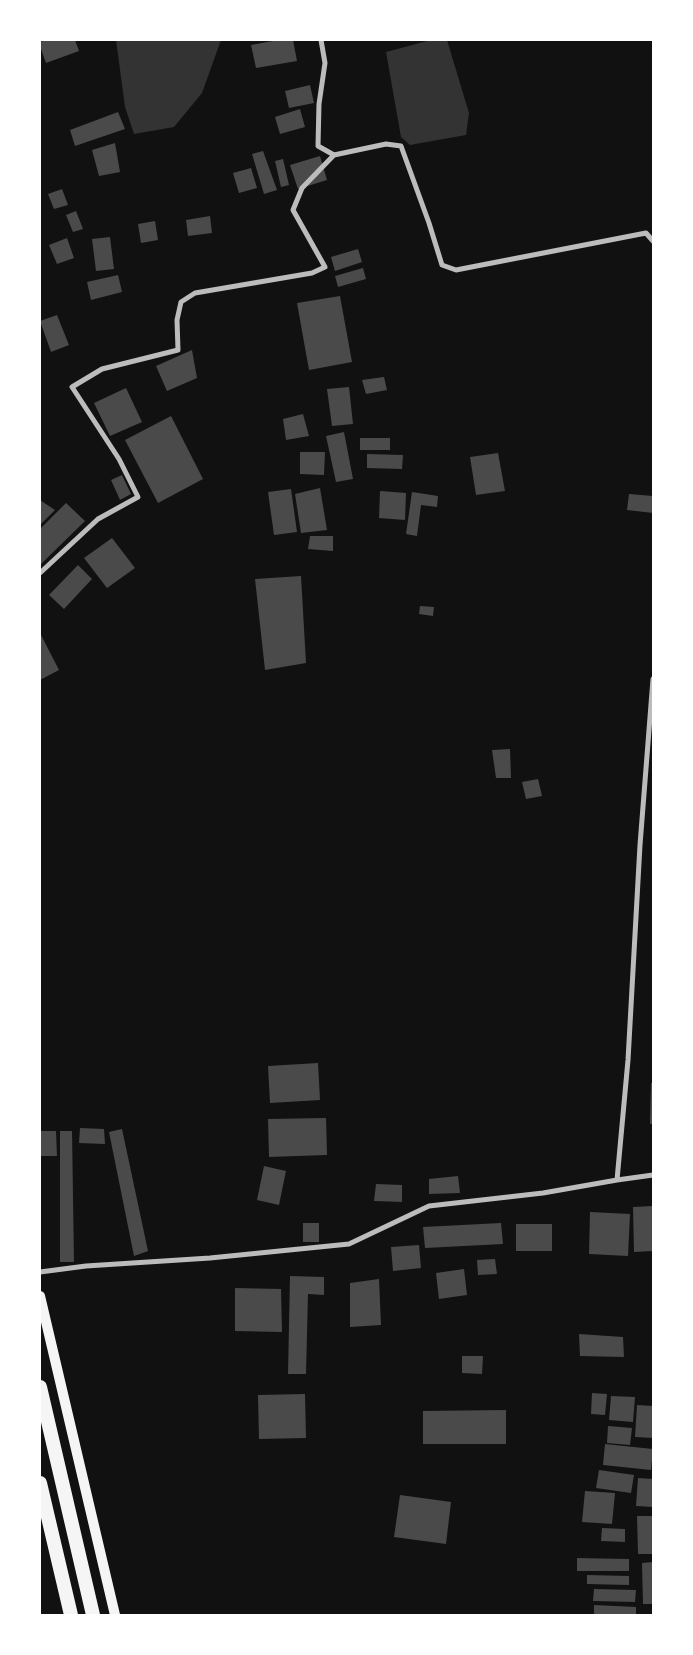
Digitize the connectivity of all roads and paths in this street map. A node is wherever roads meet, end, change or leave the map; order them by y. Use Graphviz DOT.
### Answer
graph roads {
  1 [pos="321,40"];
  2 [pos="334,155"];
  3 [pos="653,241"];
  4 [pos="40,573"];
  5 [pos="653,679"];
  6 [pos="653,1175"];
  7 [pos="617,1180"];
  8 [pos="40,1272"];
  9 [pos="40,1296"];
  10 [pos="40,1387"];
  11 [pos="40,1483"];
  12 [pos="71,1615"];
  13 [pos="93,1615"];
  14 [pos="115,1615"];
  1 -- 2 [label="street"];
  2 -- 3 [label="street"];
  2 -- 4 [label="street"];
  5 -- 7 [label="street"];
  6 -- 7 [label="street"];
  7 -- 8 [label="street"];
  9 -- 14 [label="main road"];
  10 -- 13 [label="highway"];
  11 -- 12 [label="highway"];
}
